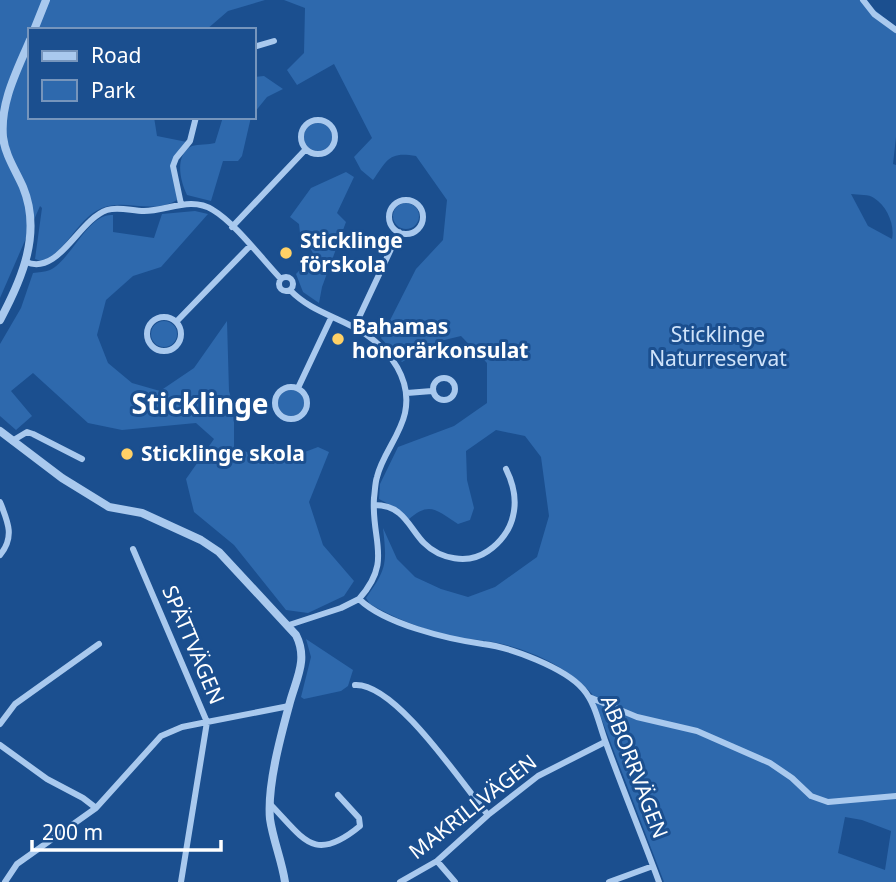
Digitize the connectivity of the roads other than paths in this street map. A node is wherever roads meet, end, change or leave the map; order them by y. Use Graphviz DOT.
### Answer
graph roads {
  1 [pos="46,0"];
  2 [pos="863,0"];
  3 [pos="35,28"];
  4 [pos="896,30"];
  5 [pos="274,41"];
  6 [pos="28,44"];
  7 [pos="256,46"];
  8 [pos="196,119"];
  9 [pos="306,149"];
  10 [pos="181,204"];
  11 [pos="232,227"];
  12 [pos="399,232"];
  13 [pos="250,246"];
  14 [pos="26,262"];
  15 [pos="331,318"];
  16 [pos="0,320"];
  17 [pos="177,321"];
  18 [pos="354,328"];
  19 [pos="298,388"];
  20 [pos="432,391"];
  21 [pos="407,393"];
  22 [pos="0,431"];
  23 [pos="12,441"];
  24 [pos="82,460"];
  25 [pos="506,469"];
  26 [pos="0,502"];
  27 [pos="374,505"];
  28 [pos="133,549"];
  29 [pos="0,555"];
  30 [pos="359,599"];
  31 [pos="289,625"];
  32 [pos="99,644"];
  33 [pos="355,685"];
  34 [pos="589,697"];
  35 [pos="289,706"];
  36 [pos="207,722"];
  37 [pos="0,724"];
  38 [pos="605,742"];
  39 [pos="0,745"];
  40 [pos="338,795"];
  41 [pos="896,796"];
  42 [pos="271,805"];
  43 [pos="96,808"];
  44 [pos="488,816"];
  45 [pos="438,861"];
  46 [pos="653,866"];
  47 [pos="5,882"];
  48 [pos="181,882"];
  49 [pos="285,882"];
  50 [pos="294,882"];
  51 [pos="400,882"];
  52 [pos="455,882"];
  53 [pos="609,882"];
  54 [pos="659,882"];
  1 -- 3 [label="street"];
  2 -- 4 [label="street"];
  5 -- 7 [label="street"];
  6 -- 14 [label="street"];
  8 -- 10 [label="street"];
  9 -- 9 [label="street"];
  9 -- 11 [label="street"];
  10 -- 11 [label="street"];
  10 -- 14 [label="street"];
  11 -- 13 [label="street"];
  12 -- 12 [label="street"];
  12 -- 18 [label="street"];
  13 -- 15 [label="street"];
  13 -- 17 [label="street"];
  14 -- 16 [label="street"];
  15 -- 18 [label="street"];
  15 -- 19 [label="street"];
  17 -- 17 [label="street"];
  18 -- 21 [label="street"];
  19 -- 19 [label="street"];
  20 -- 21 [label="street"];
  21 -- 27 [label="street"];
  22 -- 23 [label="street"];
  23 -- 24 [label="street"];
  23 -- 31 [label="street"];
  25 -- 27 [label="street"];
  26 -- 29 [label="street"];
  27 -- 30 [label="street"];
  28 -- 36 [label="street, SPÄTTVÄGEN"];
  30 -- 31 [label="street"];
  30 -- 34 [label="street, ABBORRVÄGEN"];
  31 -- 35 [label="street"];
  32 -- 37 [label="street"];
  33 -- 44 [label="street"];
  34 -- 38 [label="street, ABBORRVÄGEN"];
  34 -- 41 [label="street"];
  35 -- 36 [label="street"];
  35 -- 42 [label="street"];
  36 -- 43 [label="street"];
  36 -- 48 [label="street, SPÄTTVÄGEN"];
  38 -- 44 [label="street, MAKRILLVÄGEN"];
  38 -- 46 [label="street, ABBORRVÄGEN"];
  39 -- 43 [label="street"];
  40 -- 42 [label="street"];
  42 -- 49 [label="street"];
  43 -- 47 [label="street"];
  44 -- 45 [label="street, MAKRILLVÄGEN"];
  45 -- 51 [label="street, MAKRILLVÄGEN"];
  45 -- 52 [label="street"];
  46 -- 53 [label="street"];
  46 -- 54 [label="street, ABBORRVÄGEN"];
  49 -- 50 [label="street"];
}
